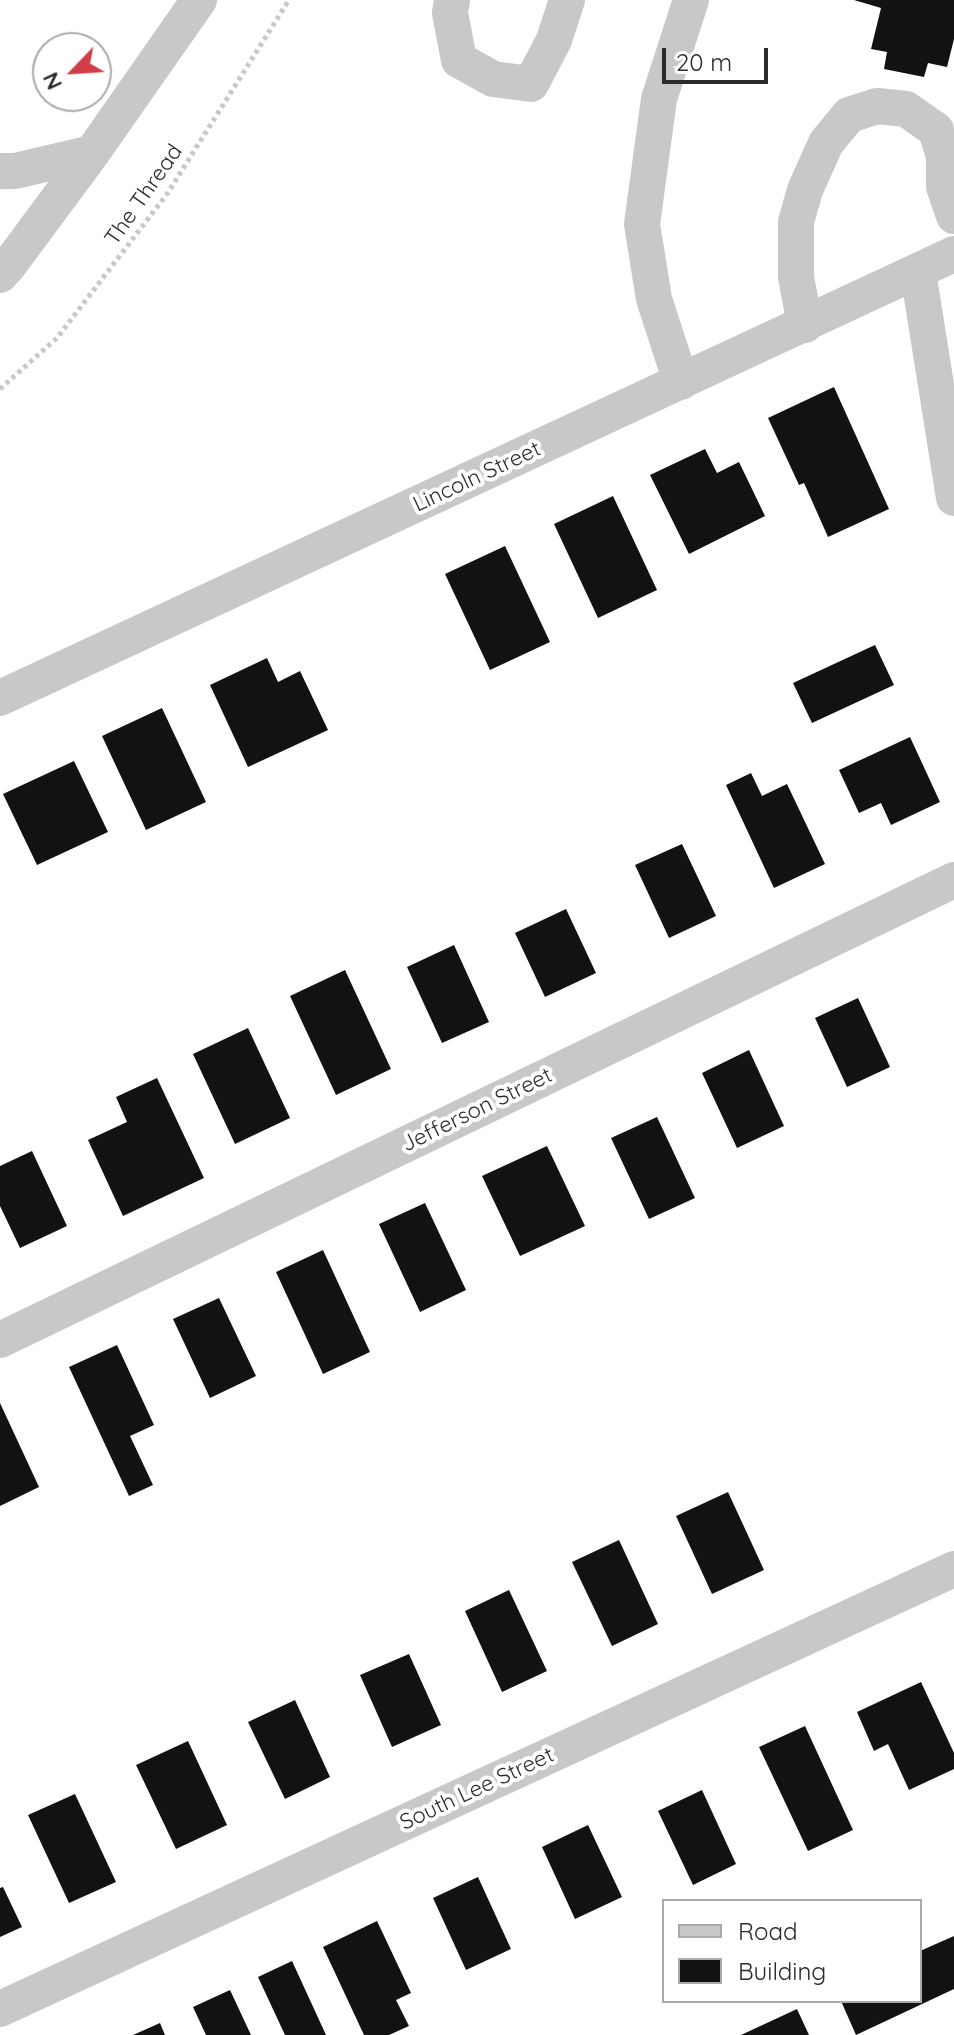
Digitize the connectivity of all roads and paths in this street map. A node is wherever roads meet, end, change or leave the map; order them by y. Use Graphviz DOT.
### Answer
graph roads {
  1 [pos="199,0"];
  2 [pos="289,0"];
  3 [pos="452,0"];
  4 [pos="567,0"];
  5 [pos="691,0"];
  6 [pos="92,153"];
  7 [pos="0,171"];
  8 [pos="954,216"];
  9 [pos="954,254"];
  10 [pos="918,272"];
  11 [pos="0,275"];
  12 [pos="805,325"];
  13 [pos="681,382"];
  14 [pos="0,389"];
  15 [pos="954,498"];
  16 [pos="0,698"];
  17 [pos="954,880"];
  18 [pos="0,1340"];
  19 [pos="954,1569"];
  20 [pos="0,2009"];
  1 -- 6 [label="street"];
  2 -- 14 [label="path, The Thread"];
  3 -- 4 [label="street"];
  5 -- 13 [label="street"];
  6 -- 7 [label="street"];
  6 -- 11 [label="street"];
  8 -- 12 [label="street"];
  9 -- 10 [label="street, Lincoln Street"];
  10 -- 12 [label="street, Lincoln Street"];
  10 -- 15 [label="street"];
  12 -- 13 [label="street, Lincoln Street"];
  13 -- 16 [label="street, Lincoln Street"];
  17 -- 18 [label="street, Jefferson Street"];
  19 -- 20 [label="street, South Lee Street"];
}
